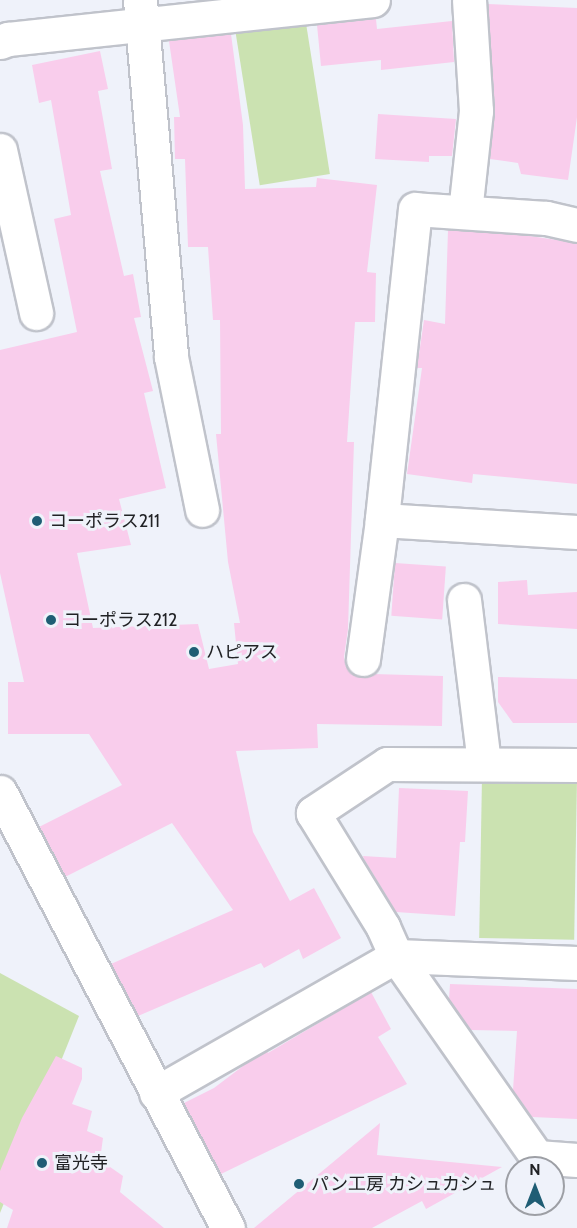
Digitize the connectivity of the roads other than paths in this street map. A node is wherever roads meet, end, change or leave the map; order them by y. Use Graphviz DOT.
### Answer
graph roads {
  1 [pos="373,0"];
  2 [pos="469,0"];
  3 [pos="142,12"];
  4 [pos="0,42"];
  5 [pos="0,150"];
  6 [pos="465,212"];
  7 [pos="577,225"];
  8 [pos="36,313"];
  9 [pos="202,510"];
  10 [pos="382,520"];
  11 [pos="577,532"];
  12 [pos="464,600"];
  13 [pos="363,659"];
  14 [pos="484,764"];
  15 [pos="577,765"];
  16 [pos="0,792"];
  17 [pos="396,956"];
  18 [pos="577,963"];
  19 [pos="156,1093"];
  20 [pos="577,1160"];
  21 [pos="228,1228"];
  1 -- 3 [label="street"];
  2 -- 6 [label="street"];
  3 -- 4 [label="street"];
  3 -- 9 [label="street"];
  5 -- 8 [label="street"];
  6 -- 7 [label="street"];
  6 -- 10 [label="street"];
  10 -- 11 [label="street"];
  10 -- 13 [label="street"];
  12 -- 14 [label="street"];
  14 -- 15 [label="street"];
  14 -- 17 [label="street"];
  16 -- 19 [label="street"];
  17 -- 18 [label="street"];
  17 -- 19 [label="street"];
  17 -- 20 [label="street"];
  19 -- 21 [label="street"];
}
